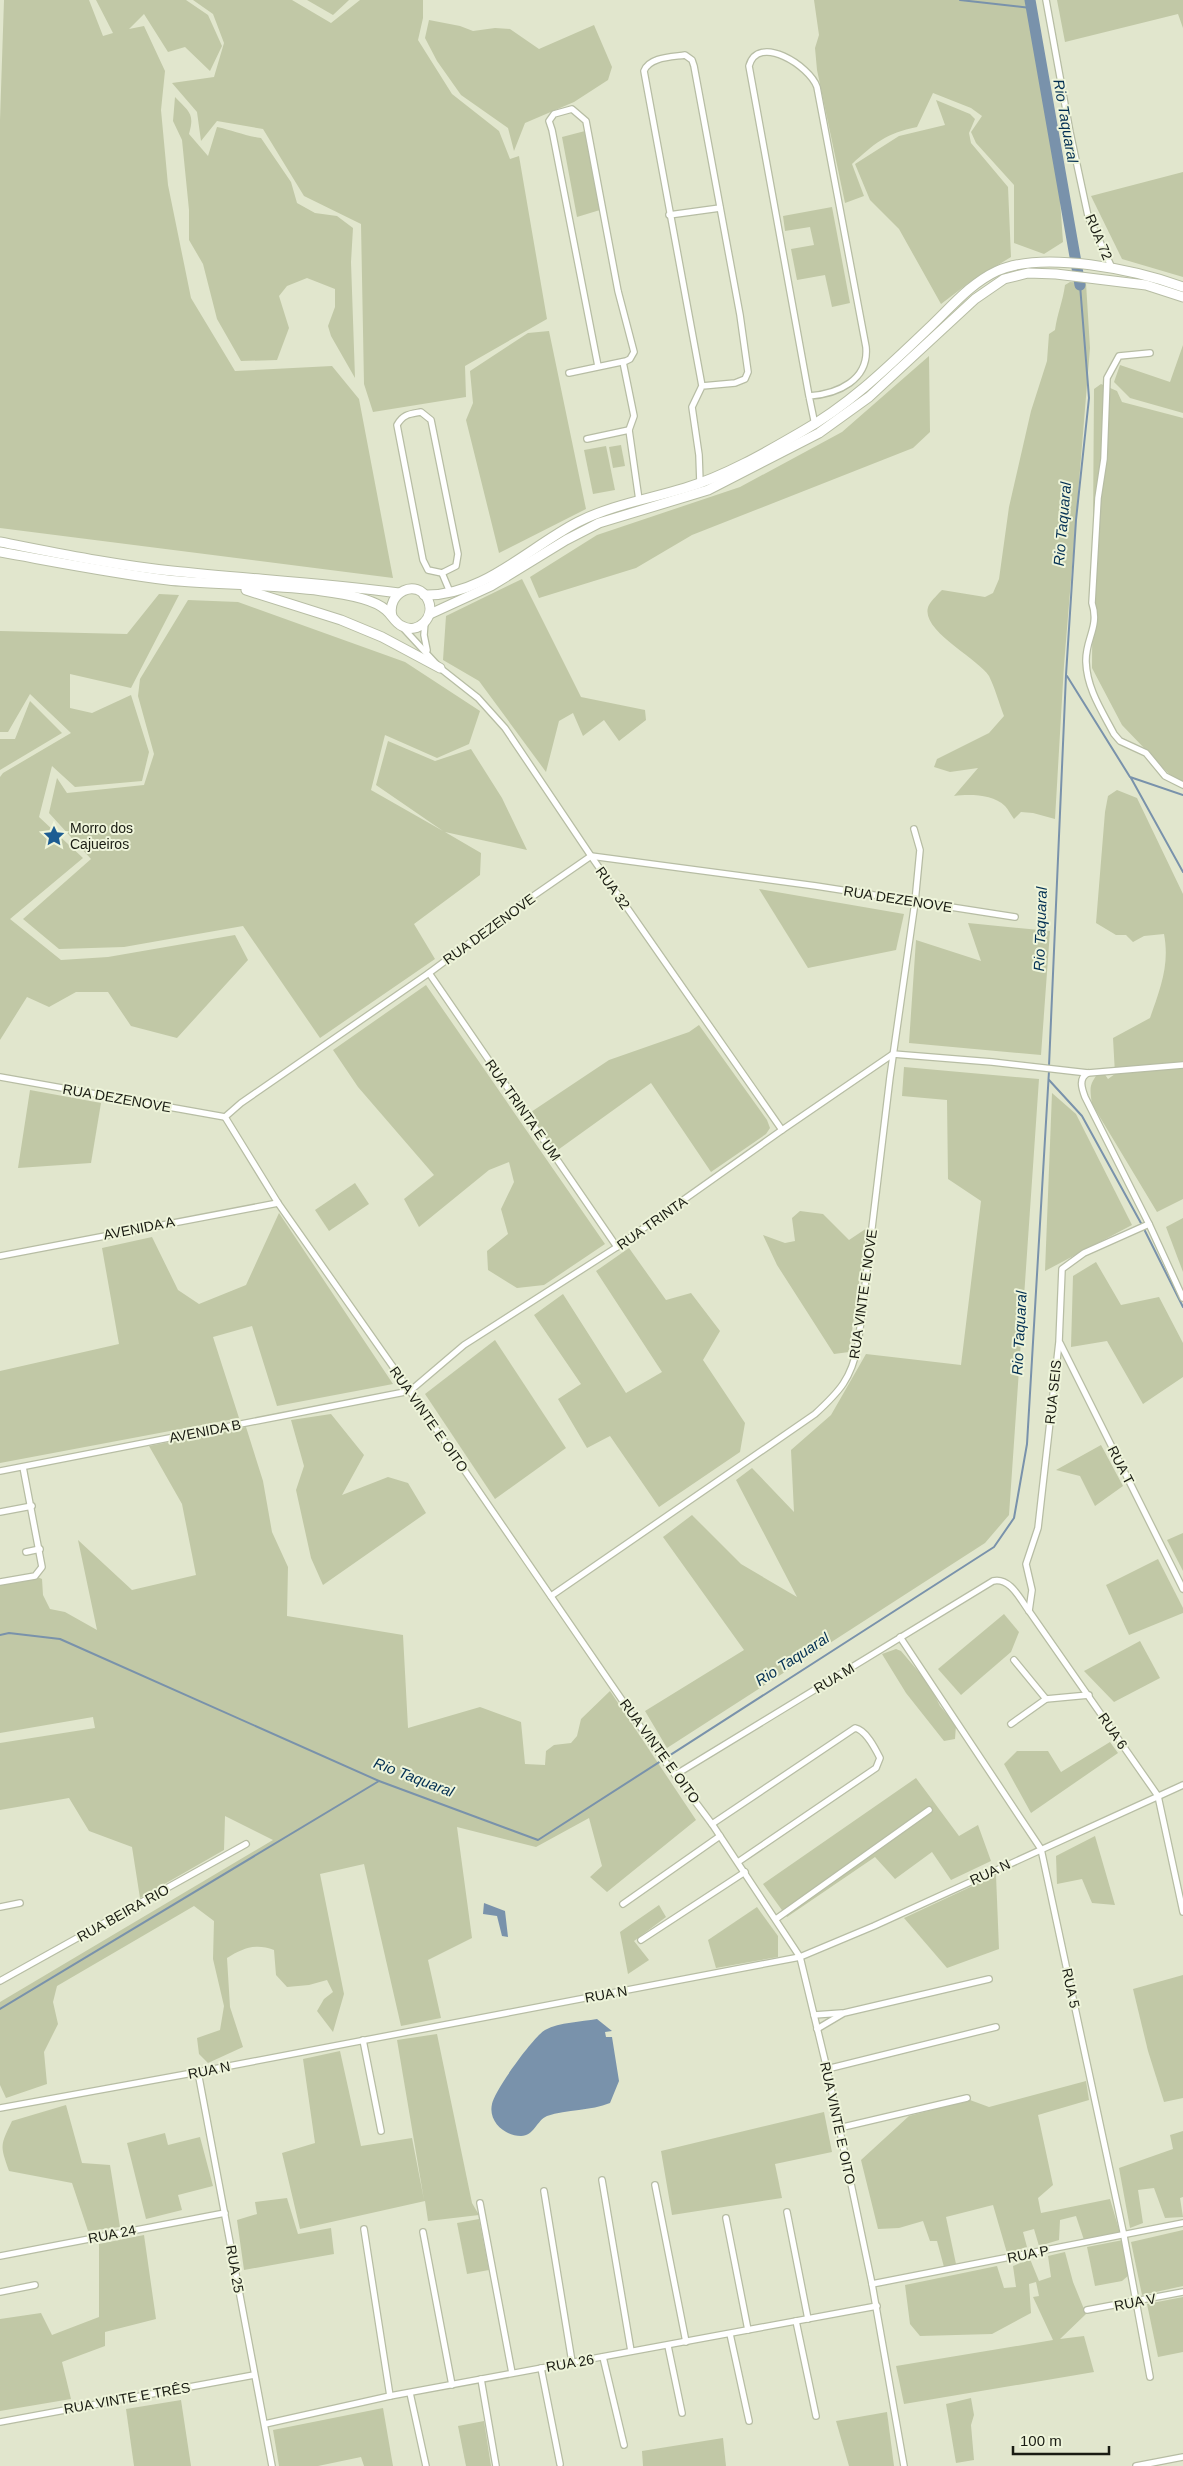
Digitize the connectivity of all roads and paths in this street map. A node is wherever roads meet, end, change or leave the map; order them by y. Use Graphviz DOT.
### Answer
graph roads {
  1 [pos="1046,0"];
  2 [pos="720,208"];
  3 [pos="670,215"];
  4 [pos="1112,268"];
  5 [pos="1183,287"];
  6 [pos="1183,297"];
  7 [pos="1150,353"];
  8 [pos="623,362"];
  9 [pos="598,366"];
  10 [pos="569,373"];
  11 [pos="702,386"];
  12 [pos="809,396"];
  13 [pos="815,424"];
  14 [pos="629,430"];
  15 [pos="587,438"];
  16 [pos="700,483"];
  17 [pos="639,500"];
  18 [pos="0,542"];
  19 [pos="0,552"];
  20 [pos="442,573"];
  21 [pos="219,584"];
  22 [pos="450,592"];
  23 [pos="399,593"];
  24 [pos="424,594"];
  25 [pos="430,614"];
  26 [pos="395,620"];
  27 [pos="425,622"];
  28 [pos="432,658"];
  29 [pos="440,668"];
  30 [pos="1183,785"];
  31 [pos="914,830"];
  32 [pos="591,856"];
  33 [pos="915,902"];
  34 [pos="1015,917"];
  35 [pos="429,973"];
  36 [pos="894,1054"];
  37 [pos="1183,1065"];
  38 [pos="1088,1073"];
  39 [pos="0,1077"];
  40 [pos="225,1117"];
  41 [pos="782,1130"];
  42 [pos="278,1203"];
  43 [pos="1148,1225"];
  44 [pos="617,1247"];
  45 [pos="0,1256"];
  46 [pos="1183,1298"];
  47 [pos="1059,1342"];
  48 [pos="410,1390"];
  49 [pos="23,1467"];
  50 [pos="0,1472"];
  51 [pos="32,1506"];
  52 [pos="0,1512"];
  53 [pos="40,1549"];
  54 [pos="26,1552"];
  55 [pos="993,1581"];
  56 [pos="0,1582"];
  57 [pos="1183,1589"];
  58 [pos="551,1596"];
  59 [pos="1029,1611"];
  60 [pos="900,1637"];
  61 [pos="1014,1660"];
  62 [pos="1088,1695"];
  63 [pos="1046,1699"];
  64 [pos="1011,1724"];
  65 [pos="675,1775"];
  66 [pos="1183,1785"];
  67 [pos="1158,1796"];
  68 [pos="929,1810"];
  69 [pos="712,1824"];
  70 [pos="720,1836"];
  71 [pos="246,1844"];
  72 [pos="1041,1849"];
  73 [pos="738,1862"];
  74 [pos="745,1872"];
  75 [pos="20,1903"];
  76 [pos="623,1904"];
  77 [pos="0,1907"];
  78 [pos="1183,1912"];
  79 [pos="776,1919"];
  80 [pos="641,1940"];
  81 [pos="800,1957"];
  82 [pos="989,1979"];
  83 [pos="0,1982"];
  84 [pos="844,2013"];
  85 [pos="814,2015"];
  86 [pos="996,2027"];
  87 [pos="817,2029"];
  88 [pos="363,2040"];
  89 [pos="827,2069"];
  90 [pos="198,2072"];
  91 [pos="966,2098"];
  92 [pos="0,2108"];
  93 [pos="839,2128"];
  94 [pos="381,2131"];
  95 [pos="602,2180"];
  96 [pos="655,2186"];
  97 [pos="544,2192"];
  98 [pos="480,2203"];
  99 [pos="786,2212"];
  100 [pos="224,2213"];
  101 [pos="726,2218"];
  102 [pos="1183,2223"];
  103 [pos="364,2229"];
  104 [pos="423,2232"];
  105 [pos="1124,2236"];
  106 [pos="0,2256"];
  107 [pos="872,2284"];
  108 [pos="35,2285"];
  109 [pos="0,2292"];
  110 [pos="1183,2292"];
  111 [pos="1136,2302"];
  112 [pos="876,2306"];
  113 [pos="1087,2310"];
  114 [pos="808,2319"];
  115 [pos="796,2321"];
  116 [pos="748,2330"];
  117 [pos="730,2334"];
  118 [pos="686,2342"];
  119 [pos="668,2346"];
  120 [pos="632,2351"];
  121 [pos="604,2357"];
  122 [pos="572,2362"];
  123 [pos="541,2368"];
  124 [pos="512,2374"];
  125 [pos="254,2375"];
  126 [pos="1150,2377"];
  127 [pos="481,2379"];
  128 [pos="452,2384"];
  129 [pos="410,2393"];
  130 [pos="390,2396"];
  131 [pos="682,2414"];
  132 [pos="816,2416"];
  133 [pos="749,2421"];
  134 [pos="0,2422"];
  135 [pos="265,2424"];
  136 [pos="624,2445"];
  137 [pos="1183,2457"];
  138 [pos="560,2464"];
  139 [pos="272,2466"];
  140 [pos="426,2466"];
  141 [pos="496,2466"];
  142 [pos="904,2466"];
  143 [pos="1136,2466"];
  1 -- 4 [label="street, RUA 72"];
  2 -- 3 [label="street"];
  2 -- 3 [label="street"];
  2 -- 11 [label="street"];
  3 -- 11 [label="street"];
  4 -- 5 [label="main road"];
  4 -- 13 [label="main road"];
  6 -- 25 [label="main road"];
  7 -- 30 [label="street"];
  8 -- 9 [label="street"];
  8 -- 9 [label="street"];
  8 -- 14 [label="street"];
  9 -- 10 [label="street"];
  11 -- 16 [label="street"];
  12 -- 12 [label="street"];
  12 -- 13 [label="street"];
  13 -- 16 [label="main road"];
  14 -- 15 [label="street"];
  14 -- 17 [label="street"];
  16 -- 17 [label="main road"];
  17 -- 22 [label="main road"];
  18 -- 23 [label="main road"];
  19 -- 21 [label="main road"];
  20 -- 20 [label="street"];
  20 -- 22 [label="street"];
  21 -- 26 [label="main road"];
  21 -- 29 [label="main road"];
  22 -- 24 [label="main road"];
  23 -- 24 [label="main road"];
  23 -- 26 [label="main road"];
  24 -- 25 [label="main road"];
  25 -- 27 [label="main road"];
  26 -- 27 [label="main road"];
  26 -- 28 [label="street, RUA 32"];
  27 -- 28 [label="street, RUA 32"];
  28 -- 29 [label="street, RUA 32"];
  29 -- 32 [label="street, RUA 32"];
  31 -- 33 [label="street, RUA VINTE E NOVE"];
  32 -- 33 [label="street, RUA DEZENOVE"];
  32 -- 35 [label="street, RUA DEZENOVE"];
  32 -- 41 [label="street, RUA 32"];
  33 -- 34 [label="street, RUA DEZENOVE"];
  33 -- 36 [label="street, RUA VINTE E NOVE"];
  35 -- 40 [label="street, RUA DEZENOVE"];
  35 -- 44 [label="street, RUA TRINTA E UM"];
  36 -- 38 [label="street"];
  36 -- 41 [label="street, RUA TRINTA"];
  36 -- 58 [label="street, RUA VINTE E NOVE"];
  37 -- 38 [label="street"];
  38 -- 43 [label="street"];
  39 -- 40 [label="street, RUA DEZENOVE"];
  40 -- 42 [label="street, RUA VINTE E OITO"];
  41 -- 44 [label="street, RUA TRINTA"];
  42 -- 45 [label="street, AVENIDA A"];
  42 -- 48 [label="street, RUA VINTE E OITO"];
  43 -- 46 [label="street"];
  43 -- 47 [label="street, RUA SEIS"];
  44 -- 48 [label="street, RUA TRINTA"];
  47 -- 57 [label="street, RUA T"];
  47 -- 59 [label="street, RUA SEIS"];
  48 -- 49 [label="street, AVENIDA B"];
  48 -- 58 [label="street, RUA VINTE E OITO"];
  49 -- 50 [label="street, AVENIDA B"];
  49 -- 51 [label="street"];
  51 -- 52 [label="street"];
  51 -- 53 [label="street"];
  53 -- 54 [label="street"];
  53 -- 56 [label="street"];
  55 -- 59 [label="street, RUA 6"];
  55 -- 60 [label="street, RUA M"];
  58 -- 65 [label="street, RUA VINTE E OITO"];
  59 -- 62 [label="street, RUA 6"];
  60 -- 65 [label="street, RUA M"];
  60 -- 72 [label="street, RUA 5"];
  61 -- 63 [label="street"];
  62 -- 63 [label="street"];
  62 -- 67 [label="street, RUA 6"];
  63 -- 64 [label="street"];
  65 -- 69 [label="street, RUA VINTE E OITO"];
  66 -- 67 [label="street, RUA N"];
  67 -- 72 [label="street, RUA N"];
  67 -- 78 [label="street, RUA 6"];
  68 -- 79 [label="street"];
  69 -- 70 [label="street, RUA VINTE E OITO"];
  69 -- 73 [label="street"];
  70 -- 73 [label="street, RUA VINTE E OITO"];
  70 -- 76 [label="street"];
  71 -- 83 [label="street, RUA BEIRA RIO"];
  72 -- 81 [label="street, RUA N"];
  72 -- 105 [label="street, RUA 5"];
  73 -- 74 [label="street, RUA VINTE E OITO"];
  74 -- 79 [label="street, RUA VINTE E OITO"];
  74 -- 80 [label="street"];
  75 -- 77 [label="street"];
  79 -- 81 [label="street, RUA VINTE E OITO"];
  81 -- 85 [label="street, RUA VINTE E OITO"];
  81 -- 88 [label="street, RUA N"];
  82 -- 84 [label="street"];
  84 -- 85 [label="street"];
  84 -- 87 [label="street"];
  85 -- 87 [label="street, RUA VINTE E OITO"];
  86 -- 89 [label="street"];
  87 -- 89 [label="street, RUA VINTE E OITO"];
  88 -- 90 [label="street, RUA N"];
  88 -- 94 [label="street"];
  89 -- 93 [label="street, RUA VINTE E OITO"];
  90 -- 92 [label="street, RUA N"];
  90 -- 100 [label="street, RUA 25"];
  91 -- 93 [label="street"];
  93 -- 107 [label="street, RUA VINTE E OITO"];
  95 -- 120 [label="street"];
  96 -- 118 [label="street"];
  97 -- 122 [label="street"];
  98 -- 124 [label="street"];
  99 -- 114 [label="street"];
  100 -- 106 [label="street, RUA 24"];
  100 -- 125 [label="street, RUA 25"];
  101 -- 116 [label="street"];
  102 -- 105 [label="street, RUA P"];
  103 -- 130 [label="street"];
  104 -- 128 [label="street"];
  105 -- 107 [label="street, RUA P"];
  105 -- 111 [label="street, RUA 5"];
  107 -- 112 [label="street, RUA VINTE E OITO"];
  108 -- 109 [label="street"];
  110 -- 111 [label="street, RUA V"];
  111 -- 113 [label="street, RUA V"];
  111 -- 126 [label="street, RUA 5"];
  112 -- 114 [label="street, RUA 26"];
  112 -- 142 [label="street, RUA VINTE E OITO"];
  114 -- 115 [label="street, RUA 26"];
  115 -- 116 [label="street, RUA 26"];
  115 -- 132 [label="street"];
  116 -- 117 [label="street, RUA 26"];
  117 -- 118 [label="street, RUA 26"];
  117 -- 133 [label="street"];
  118 -- 119 [label="street, RUA 26"];
  119 -- 120 [label="street, RUA 26"];
  119 -- 131 [label="street"];
  120 -- 121 [label="street, RUA 26"];
  121 -- 122 [label="street, RUA 26"];
  121 -- 136 [label="street"];
  122 -- 123 [label="street, RUA 26"];
  123 -- 124 [label="street, RUA 26"];
  123 -- 138 [label="street"];
  124 -- 127 [label="street, RUA 26"];
  125 -- 134 [label="street, RUA VINTE E TRÊS"];
  125 -- 135 [label="street, RUA 25"];
  127 -- 128 [label="street, RUA 26"];
  127 -- 141 [label="street"];
  128 -- 129 [label="street, RUA 26"];
  129 -- 130 [label="street, RUA 26"];
  129 -- 140 [label="street"];
  130 -- 135 [label="street, RUA 26"];
  135 -- 139 [label="street, RUA 25"];
  137 -- 143 [label="street"];
}
